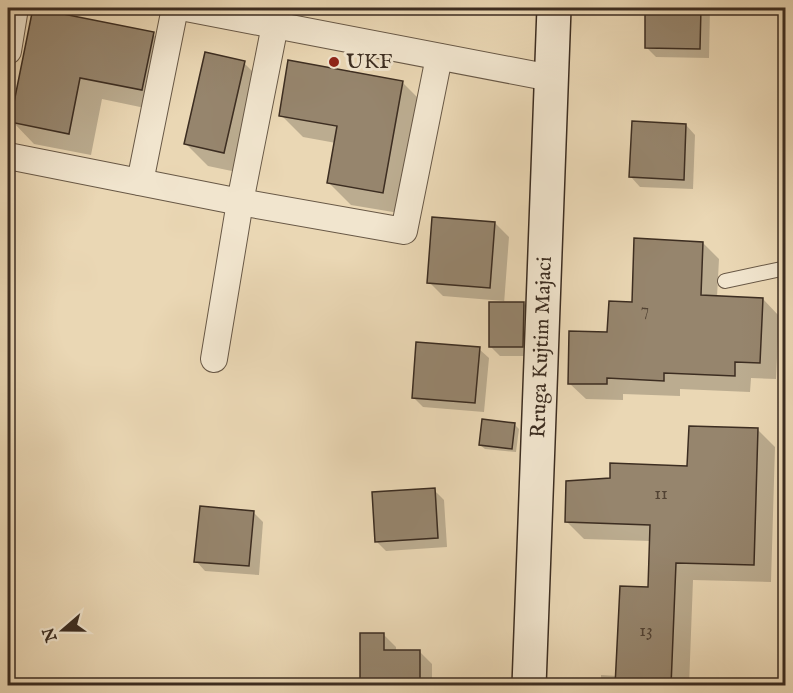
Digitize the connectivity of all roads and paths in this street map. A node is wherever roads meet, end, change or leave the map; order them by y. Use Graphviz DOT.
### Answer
graph roads {
  1 [pos="15,8"];
  2 [pos="175,8"];
  3 [pos="186,8"];
  4 [pos="554,8"];
  5 [pos="275,25"];
  6 [pos="8,51"];
  7 [pos="439,57"];
  8 [pos="551,78"];
  9 [pos="8,156"];
  10 [pos="140,182"];
  11 [pos="240,202"];
  12 [pos="786,268"];
  13 [pos="725,281"];
  14 [pos="214,359"];
  15 [pos="530,686"];
  1 -- 6 [label="street"];
  2 -- 10 [label="street"];
  3 -- 5 [label="street"];
  4 -- 8 [label="street, Rruga Kujtim Majaci"];
  5 -- 7 [label="street"];
  5 -- 11 [label="street"];
  7 -- 8 [label="street"];
  7 -- 11 [label="street"];
  8 -- 15 [label="street, Rruga Kujtim Majaci"];
  9 -- 10 [label="street"];
  10 -- 11 [label="street"];
  11 -- 14 [label="street"];
  12 -- 13 [label="lane"];
}
